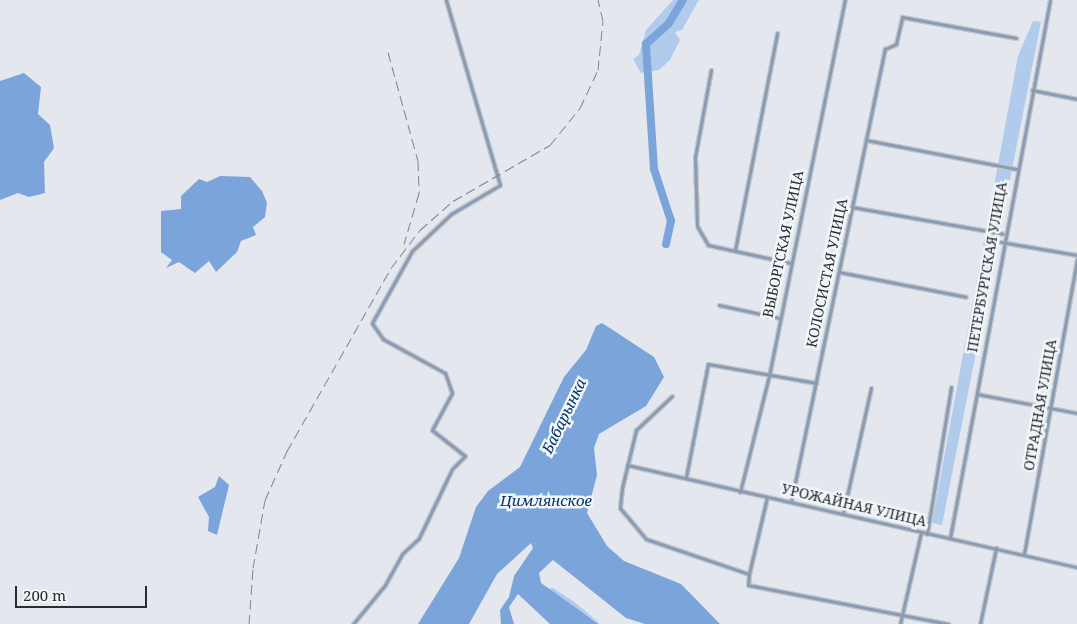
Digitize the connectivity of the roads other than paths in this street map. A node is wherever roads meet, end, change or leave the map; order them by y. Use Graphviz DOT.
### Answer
graph roads {
  1 [pos="446,0"];
  2 [pos="845,0"];
  3 [pos="1050,0"];
  4 [pos="777,33"];
  5 [pos="1016,38"];
  6 [pos="711,70"];
  7 [pos="1032,90"];
  8 [pos="1077,99"];
  9 [pos="866,140"];
  10 [pos="1016,169"];
  11 [pos="852,207"];
  12 [pos="1003,234"];
  13 [pos="1002,242"];
  14 [pos="735,250"];
  15 [pos="1077,255"];
  16 [pos="1077,259"];
  17 [pos="790,263"];
  18 [pos="839,272"];
  19 [pos="966,297"];
  20 [pos="719,306"];
  21 [pos="779,318"];
  22 [pos="769,376"];
  23 [pos="816,383"];
  24 [pos="951,387"];
  25 [pos="871,388"];
  26 [pos="976,394"];
  27 [pos="672,396"];
  28 [pos="1051,408"];
  29 [pos="1077,413"];
  30 [pos="627,465"];
  31 [pos="686,477"];
  32 [pos="740,492"];
  33 [pos="766,497"];
  34 [pos="791,502"];
  35 [pos="843,514"];
  36 [pos="922,532"];
  37 [pos="927,534"];
  38 [pos="950,538"];
  39 [pos="996,548"];
  40 [pos="1024,554"];
  41 [pos="1077,567"];
  42 [pos="749,574"];
  43 [pos="902,614"];
  44 [pos="353,624"];
  45 [pos="900,624"];
  46 [pos="948,624"];
  47 [pos="980,624"];
  1 -- 44 [label="street"];
  2 -- 17 [label="street, ВЫБОРГСКАЯ УЛИЦА"];
  3 -- 7 [label="street, ПЕТЕРБУРГСКАЯ УЛИЦА"];
  4 -- 14 [label="street"];
  5 -- 9 [label="street, КОЛОСИСТАЯ УЛИЦА"];
  6 -- 14 [label="street"];
  7 -- 8 [label="street"];
  7 -- 10 [label="street, ПЕТЕРБУРГСКАЯ УЛИЦА"];
  9 -- 10 [label="street"];
  9 -- 11 [label="street, КОЛОСИСТАЯ УЛИЦА"];
  10 -- 12 [label="street, ПЕТЕРБУРГСКАЯ УЛИЦА"];
  11 -- 12 [label="street"];
  11 -- 18 [label="street, КОЛОСИСТАЯ УЛИЦА"];
  12 -- 13 [label="street, ПЕТЕРБУРГСКАЯ УЛИЦА"];
  13 -- 15 [label="street"];
  13 -- 26 [label="street, ПЕТЕРБУРГСКАЯ УЛИЦА"];
  14 -- 17 [label="street"];
  16 -- 28 [label="street, ОТРАДНАЯ УЛИЦА"];
  17 -- 21 [label="street, ВЫБОРГСКАЯ УЛИЦА"];
  18 -- 19 [label="street"];
  18 -- 23 [label="street, КОЛОСИСТАЯ УЛИЦА"];
  20 -- 21 [label="street"];
  21 -- 22 [label="street, ВЫБОРГСКАЯ УЛИЦА"];
  22 -- 23 [label="street"];
  22 -- 31 [label="street"];
  22 -- 32 [label="street, ВЫБОРГСКАЯ УЛИЦА"];
  23 -- 34 [label="street, КОЛОСИСТАЯ УЛИЦА"];
  24 -- 37 [label="street"];
  25 -- 35 [label="street"];
  26 -- 28 [label="street"];
  26 -- 38 [label="street, ПЕТЕРБУРГСКАЯ УЛИЦА"];
  27 -- 30 [label="street"];
  28 -- 29 [label="street"];
  28 -- 40 [label="street, ОТРАДНАЯ УЛИЦА"];
  30 -- 31 [label="street, УРОЖАЙНАЯ УЛИЦА"];
  30 -- 42 [label="street"];
  31 -- 32 [label="street, УРОЖАЙНАЯ УЛИЦА"];
  32 -- 33 [label="street, УРОЖАЙНАЯ УЛИЦА"];
  33 -- 34 [label="street, УРОЖАЙНАЯ УЛИЦА"];
  33 -- 42 [label="street"];
  34 -- 35 [label="street, УРОЖАЙНАЯ УЛИЦА"];
  35 -- 36 [label="street, УРОЖАЙНАЯ УЛИЦА"];
  36 -- 37 [label="street, УРОЖАЙНАЯ УЛИЦА"];
  36 -- 43 [label="street"];
  37 -- 38 [label="street, УРОЖАЙНАЯ УЛИЦА"];
  38 -- 39 [label="street, УРОЖАЙНАЯ УЛИЦА"];
  39 -- 40 [label="street, УРОЖАЙНАЯ УЛИЦА"];
  39 -- 47 [label="street"];
  40 -- 41 [label="street, УРОЖАЙНАЯ УЛИЦА"];
  42 -- 43 [label="street"];
  43 -- 45 [label="street"];
  43 -- 46 [label="street"];
}
